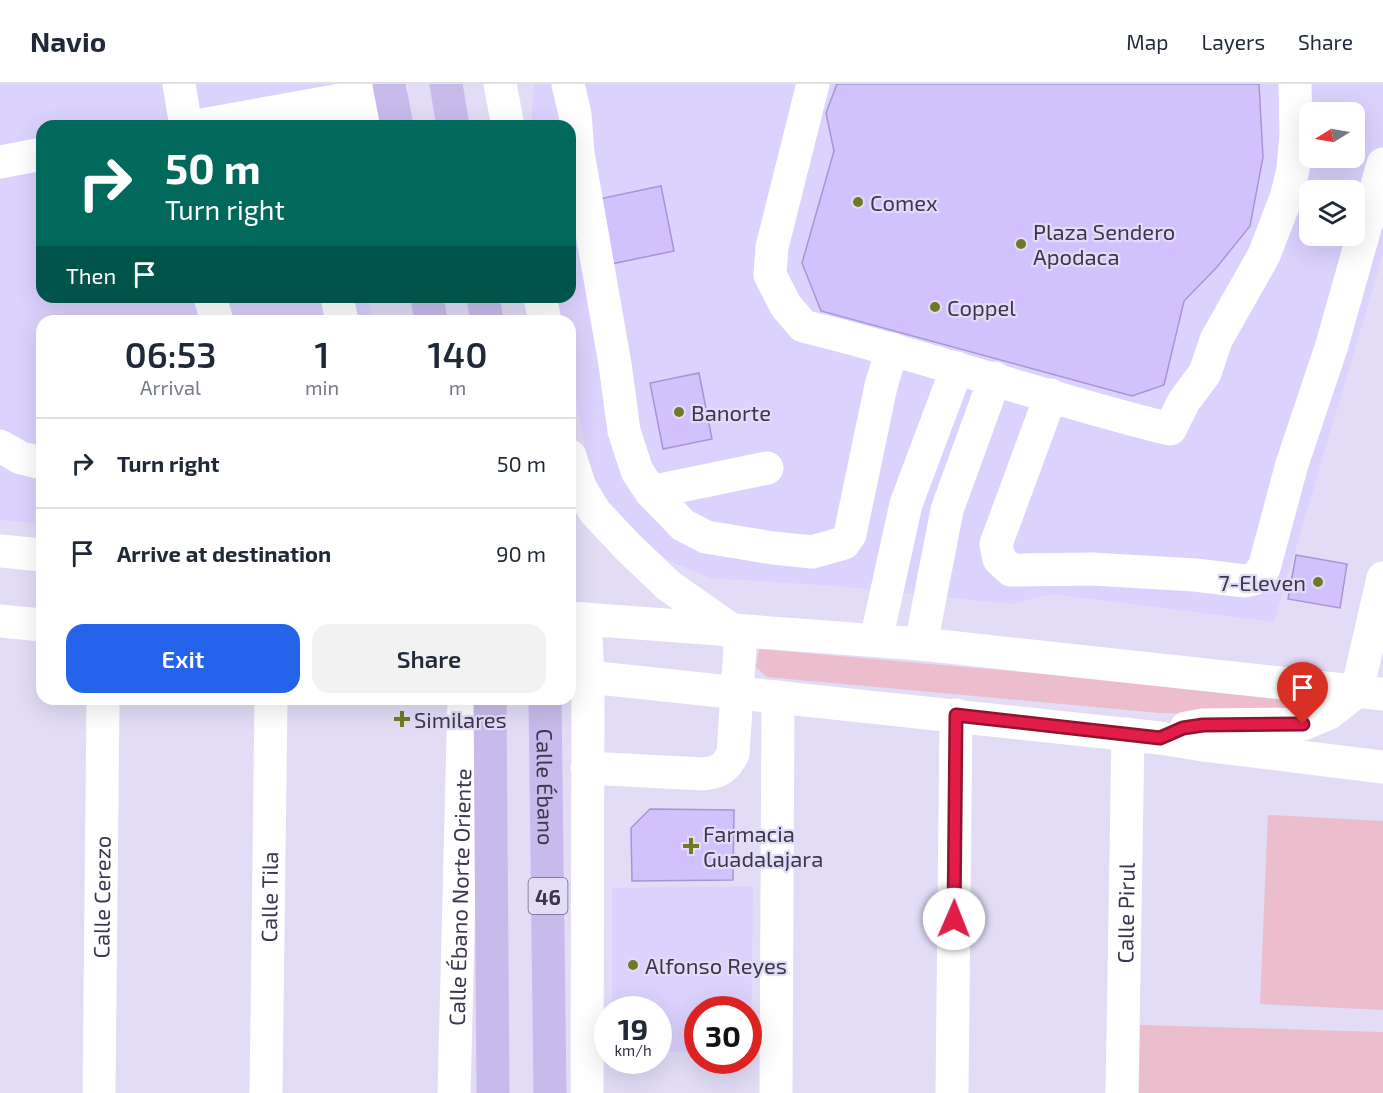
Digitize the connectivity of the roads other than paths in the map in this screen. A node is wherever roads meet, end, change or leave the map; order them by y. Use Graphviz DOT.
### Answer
graph roads {
  1 [pos="179,84"];
  2 [pos="446,84"];
  3 [pos="500,84"];
  4 [pos="568,84"];
  5 [pos="813,84"];
  6 [pos="1295,84"];
  7 [pos="393,104"];
  8 [pos="185,120"];
  9 [pos="250,120"];
  10 [pos="347,120"];
  11 [pos="452,120"];
  12 [pos="507,120"];
  13 [pos="575,120"];
  14 [pos="576,127"];
  15 [pos="36,155"];
  16 [pos="0,162"];
  17 [pos="1383,164"];
  18 [pos="36,176"];
  19 [pos="0,182"];
  20 [pos="892,350"];
  21 [pos="957,368"];
  22 [pos="995,378"];
  23 [pos="1051,395"];
  24 [pos="0,446"];
  25 [pos="36,462"];
  26 [pos="767,468"];
  27 [pos="576,475"];
  28 [pos="651,492"];
  29 [pos="0,551"];
  30 [pos="36,554"];
  31 [pos="1383,578"];
  32 [pos="578,618"];
  33 [pos="0,621"];
  34 [pos="36,624"];
  35 [pos="736,630"];
  36 [pos="876,640"];
  37 [pos="921,644"];
  38 [pos="579,676"];
  39 [pos="737,693"];
  40 [pos="1370,693"];
  41 [pos="778,697"];
  42 [pos="103,705"];
  43 [pos="271,705"];
  44 [pos="464,705"];
  45 [pos="490,705"];
  46 [pos="545,705"];
  47 [pos="956,715"];
  48 [pos="1383,716"];
  49 [pos="1128,734"];
  50 [pos="1160,738"];
  51 [pos="1383,767"];
  52 [pos="587,768"];
  53 [pos="99,1093"];
  54 [pos="266,1093"];
  55 [pos="454,1093"];
  56 [pos="493,1093"];
  57 [pos="550,1093"];
  58 [pos="587,1093"];
  59 [pos="776,1093"];
  60 [pos="952,1093"];
  61 [pos="1122,1093"];
  1 -- 8 [label="street"];
  2 -- 11 [label="main road"];
  3 -- 12 [label="street"];
  4 -- 13 [label="street"];
  5 -- 20 [label="street"];
  6 -- 23 [label="street"];
  7 -- 9 [label="street"];
  7 -- 10 [label="street"];
  14 -- 28 [label="street"];
  15 -- 16 [label="street"];
  17 -- 23 [label="street"];
  18 -- 19 [label="street"];
  20 -- 21 [label="street"];
  20 -- 28 [label="street"];
  21 -- 22 [label="street"];
  21 -- 36 [label="street"];
  22 -- 23 [label="street"];
  22 -- 37 [label="street"];
  24 -- 25 [label="street"];
  26 -- 28 [label="street"];
  27 -- 35 [label="street"];
  29 -- 30 [label="street"];
  31 -- 40 [label="street"];
  32 -- 35 [label="street"];
  32 -- 38 [label="street"];
  33 -- 34 [label="street"];
  35 -- 36 [label="street"];
  35 -- 39 [label="street"];
  36 -- 37 [label="street"];
  37 -- 40 [label="street"];
  38 -- 39 [label="street"];
  38 -- 52 [label="street"];
  39 -- 41 [label="street"];
  39 -- 52 [label="street"];
  40 -- 48 [label="street"];
  40 -- 50 [label="street"];
  41 -- 47 [label="street"];
  41 -- 59 [label="street"];
  42 -- 53 [label="street, Calle Cerezo"];
  43 -- 54 [label="street, Calle Tila"];
  44 -- 55 [label="street, Calle Ébano Norte Oriente"];
  45 -- 56 [label="main road"];
  46 -- 57 [label="main road, Calle Ébano / 46"];
  47 -- 49 [label="street"];
  47 -- 60 [label="street"];
  49 -- 50 [label="street"];
  49 -- 61 [label="street, Calle Pirul"];
  50 -- 51 [label="street"];
  52 -- 58 [label="street"];
}
